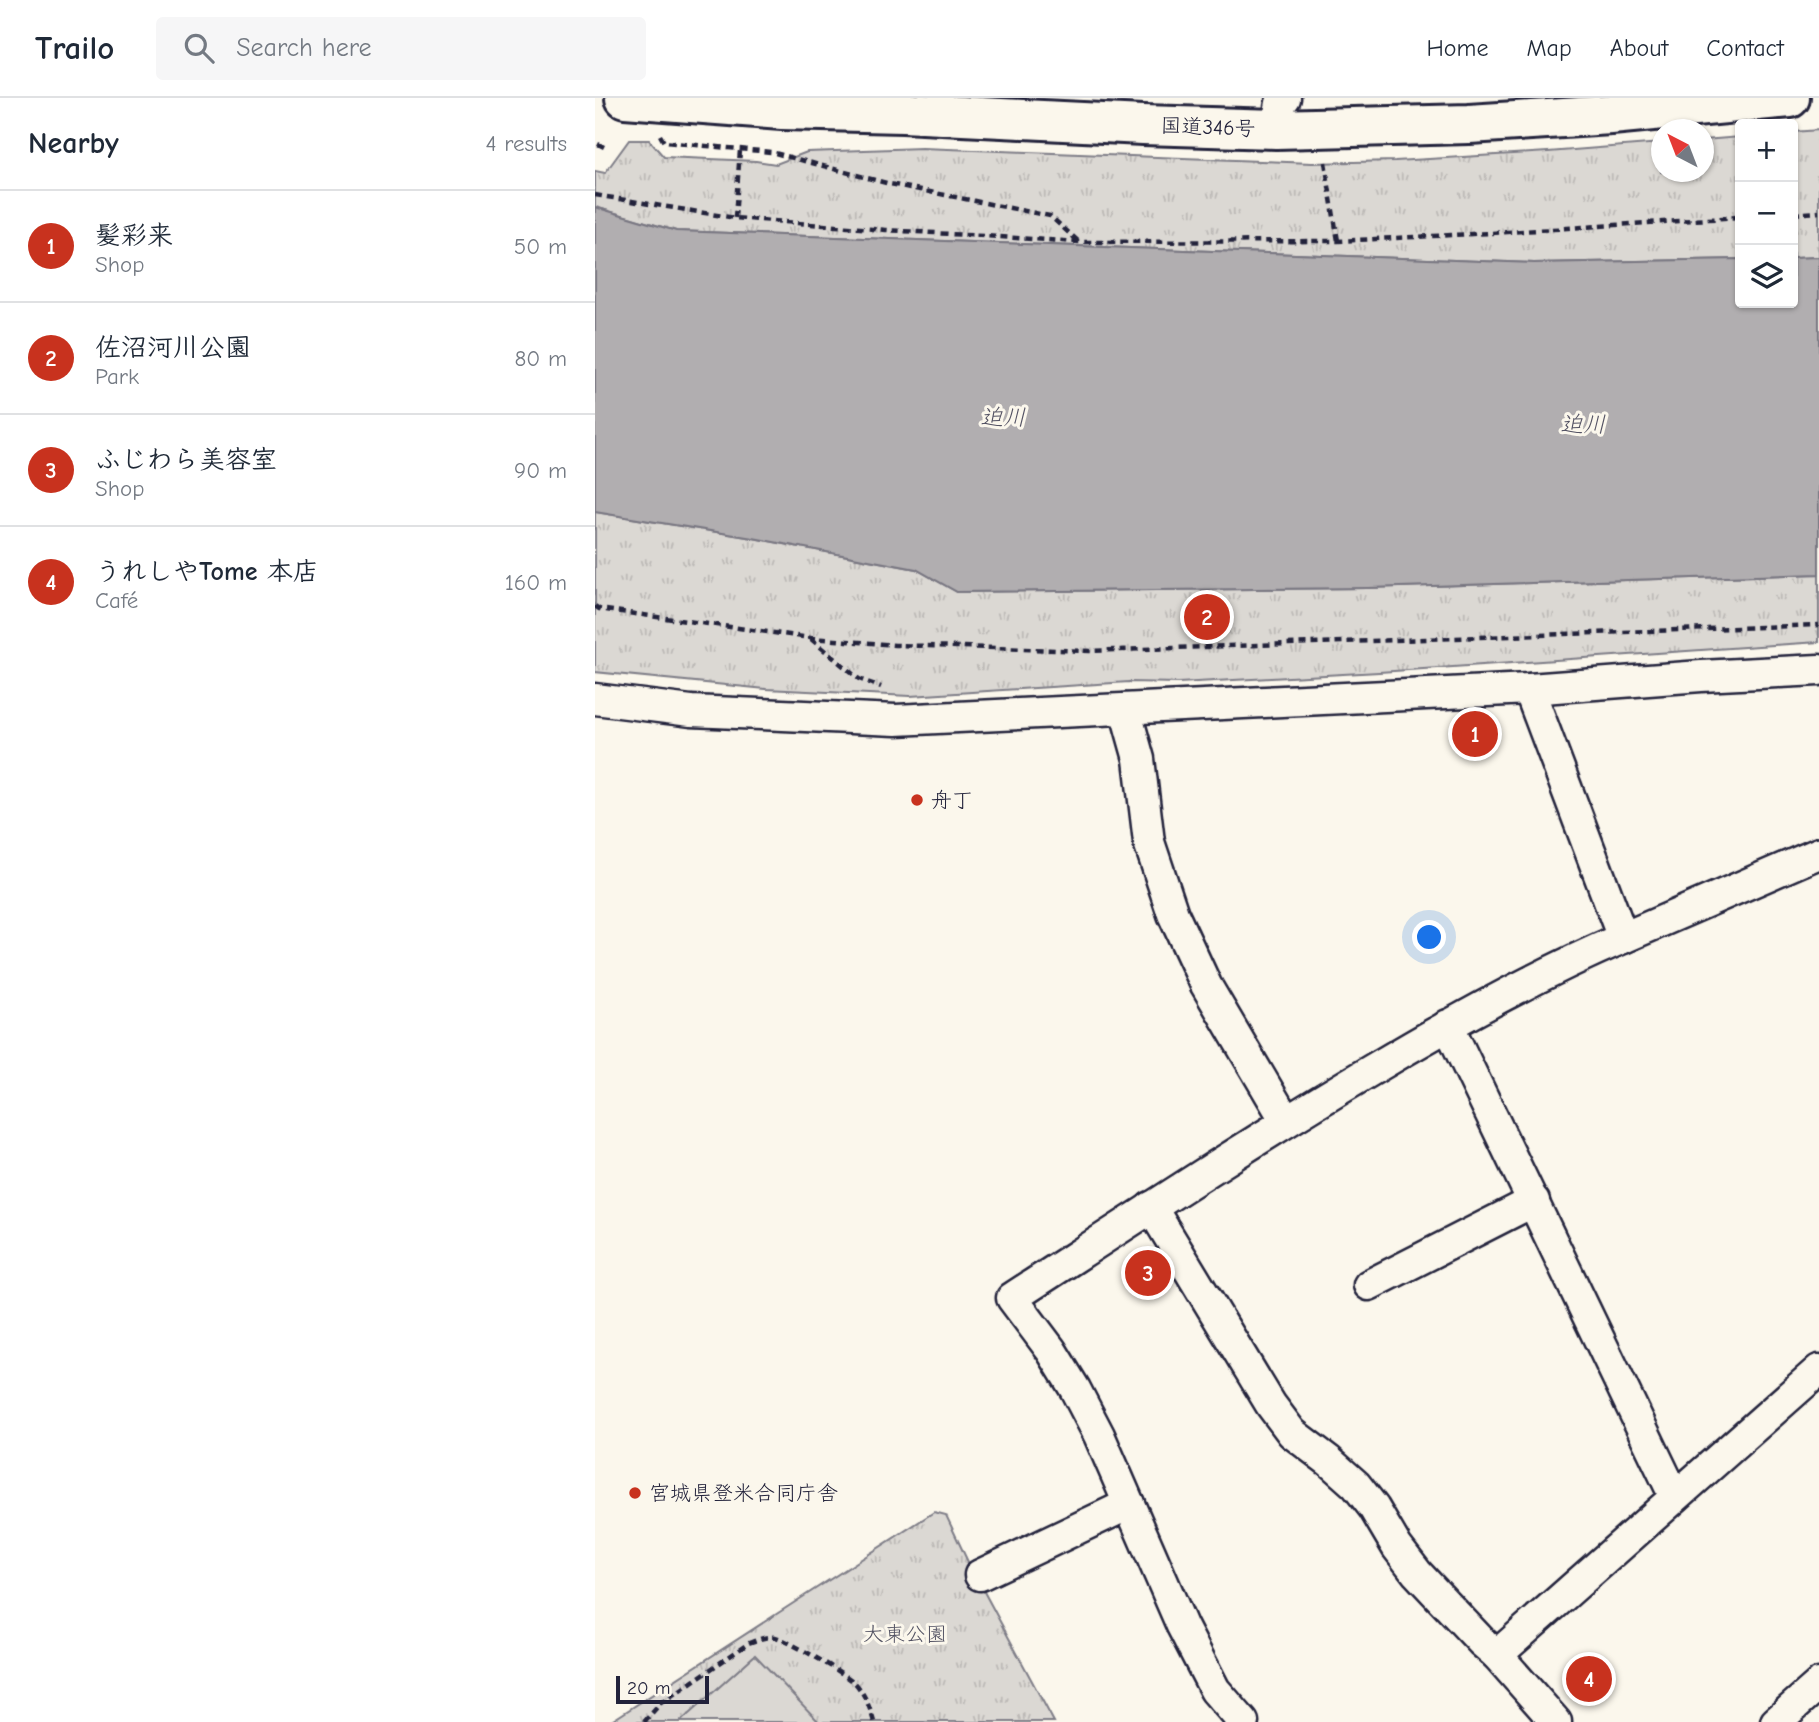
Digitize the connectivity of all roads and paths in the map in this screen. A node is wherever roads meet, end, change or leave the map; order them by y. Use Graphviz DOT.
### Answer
graph roads {
  1 [pos="625,98"];
  2 [pos="1790,98"];
  3 [pos="1280,114"];
  4 [pos="656,129"];
  5 [pos="598,144"];
  6 [pos="604,147"];
  7 [pos="740,150"];
  8 [pos="1323,153"];
  9 [pos="595,195"];
  10 [pos="1819,212"];
  11 [pos="1798,214"];
  12 [pos="1735,217"];
  13 [pos="735,218"];
  14 [pos="1338,241"];
  15 [pos="1079,242"];
  16 [pos="595,606"];
  17 [pos="1819,625"];
  18 [pos="1819,670"];
  19 [pos="1529,689"];
  20 [pos="595,699"];
  21 [pos="1125,709"];
  22 [pos="1819,853"];
  23 [pos="1623,938"];
  24 [pos="1448,1025"];
  25 [pos="1286,1121"];
  26 [pos="1534,1201"];
  27 [pos="1151,1207"];
  28 [pos="1369,1285"];
  29 [pos="1819,1370"];
  30 [pos="1675,1497"];
  31 [pos="1129,1504"];
  32 [pos="980,1575"];
  33 [pos="1497,1654"];
  34 [pos="1819,1684"];
  35 [pos="644,1722"];
  36 [pos="874,1722"];
  37 [pos="1243,1722"];
  38 [pos="1556,1722"];
  39 [pos="1776,1722"];
  1 -- 3 [label="highway, 国道346号"];
  2 -- 3 [label="highway, 国道346号"];
  4 -- 7 [label="path"];
  5 -- 6 [label="path"];
  7 -- 13 [label="path"];
  7 -- 15 [label="path"];
  8 -- 14 [label="path"];
  9 -- 13 [label="path"];
  10 -- 11 [label="path"];
  12 -- 14 [label="path"];
  13 -- 15 [label="path"];
  14 -- 15 [label="path"];
  16 -- 17 [label="path"];
  18 -- 19 [label="street"];
  19 -- 21 [label="street"];
  19 -- 23 [label="street"];
  20 -- 21 [label="street"];
  21 -- 25 [label="street"];
  22 -- 23 [label="street"];
  23 -- 24 [label="street"];
  24 -- 25 [label="street"];
  24 -- 26 [label="street"];
  25 -- 27 [label="street"];
  26 -- 28 [label="street"];
  26 -- 30 [label="street"];
  27 -- 31 [label="street"];
  27 -- 33 [label="street"];
  29 -- 30 [label="street"];
  30 -- 33 [label="street"];
  31 -- 32 [label="street"];
  31 -- 37 [label="street"];
  33 -- 38 [label="street"];
  34 -- 39 [label="street"];
  35 -- 36 [label="path"];
}
